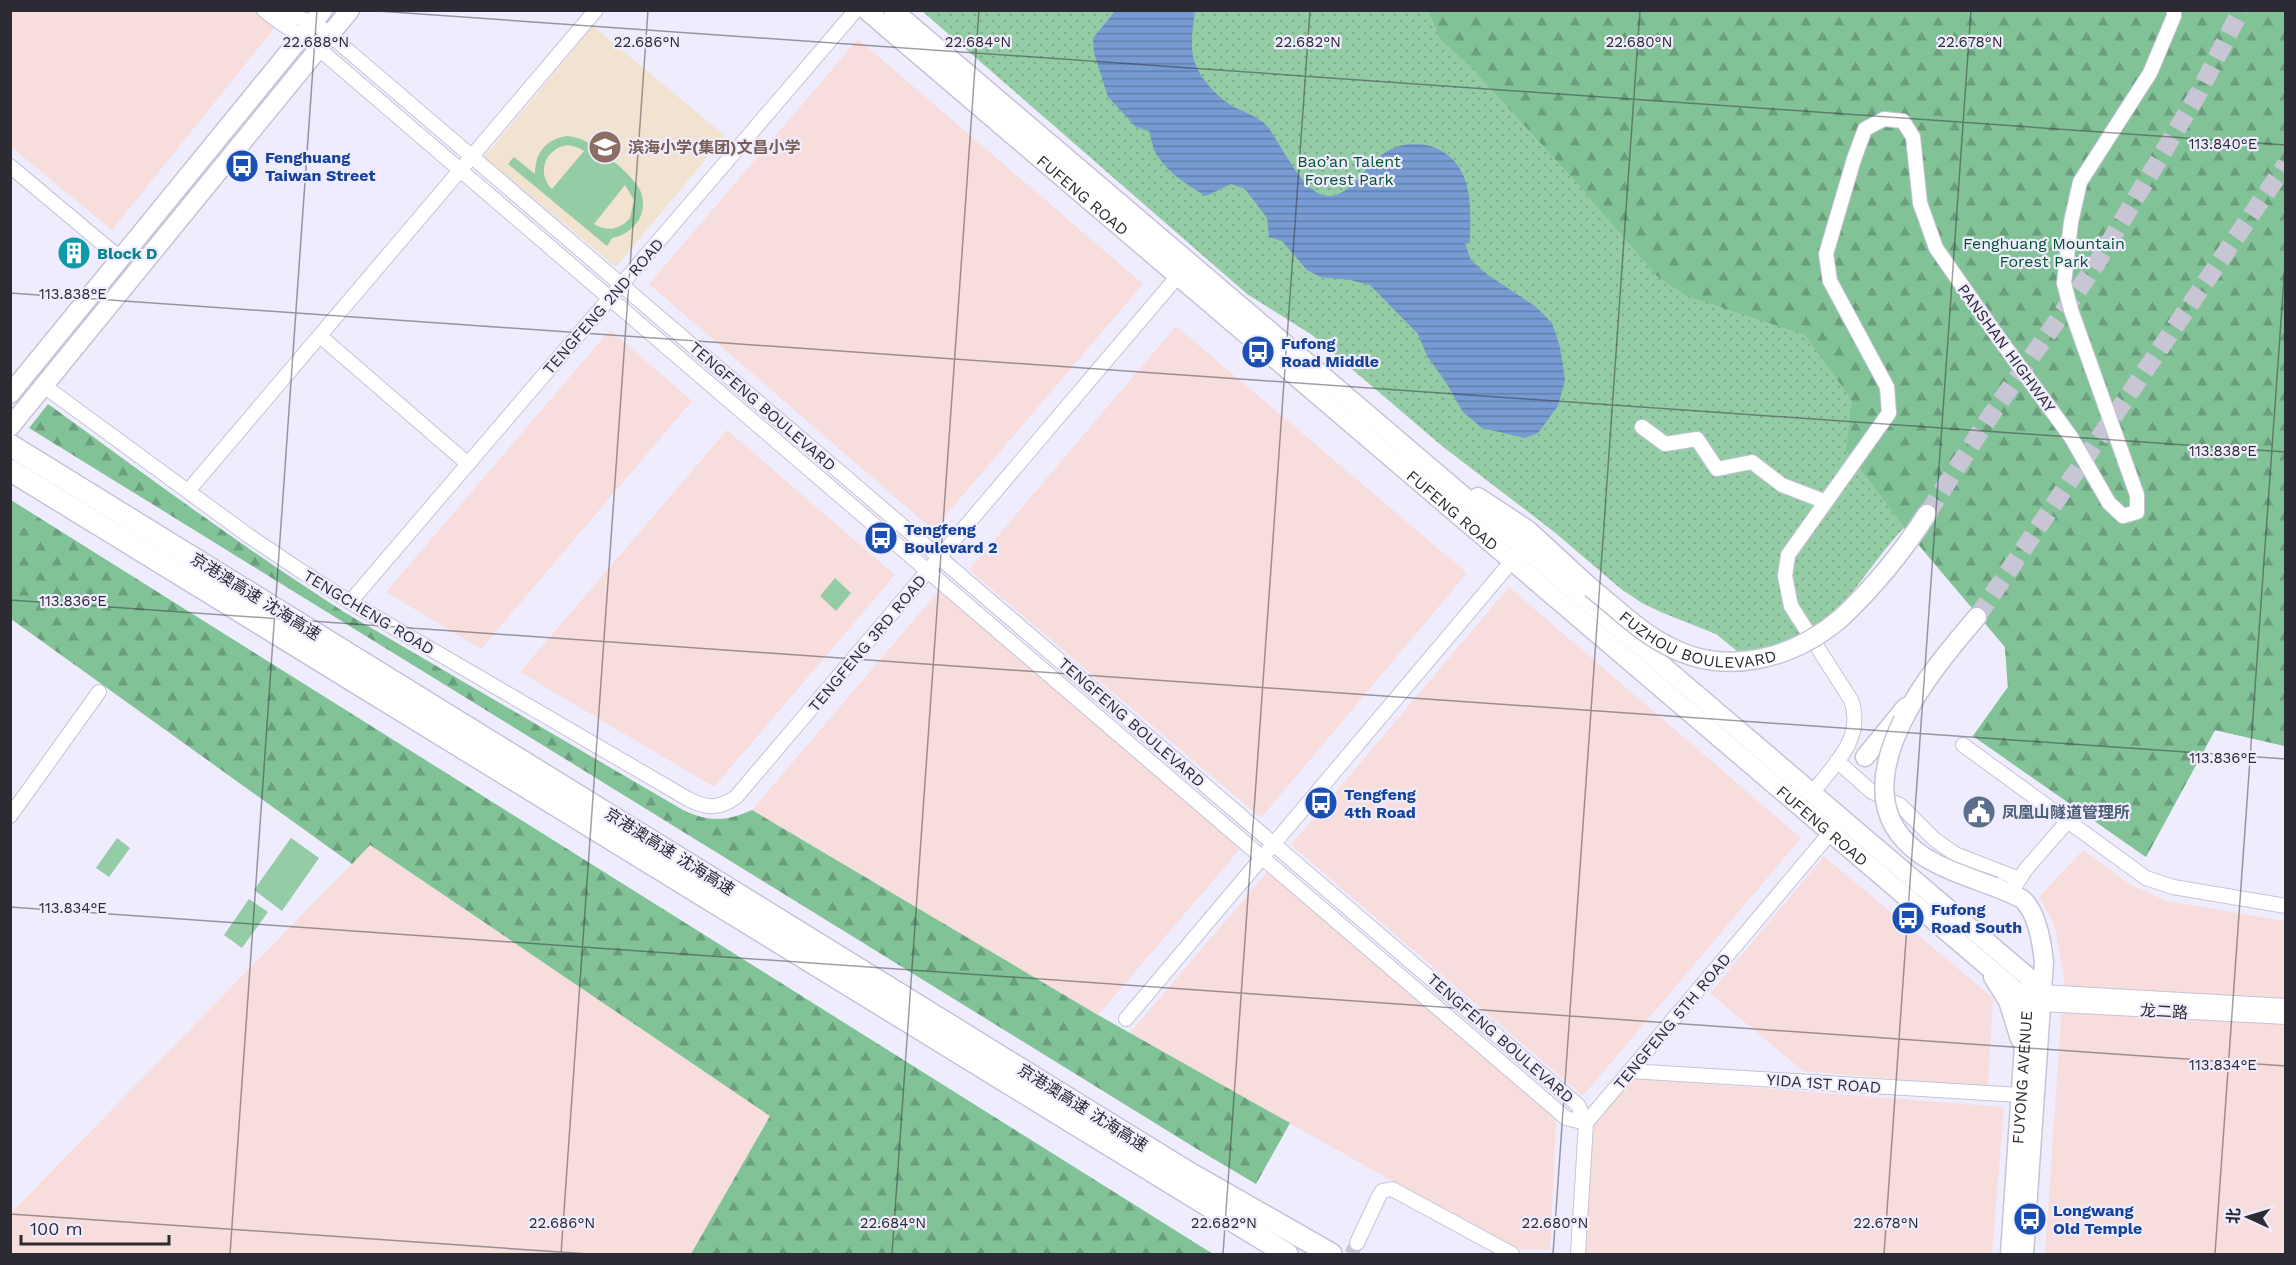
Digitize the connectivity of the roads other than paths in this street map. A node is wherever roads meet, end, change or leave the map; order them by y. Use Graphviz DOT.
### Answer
graph roads {
  1 [pos="264,10"];
  2 [pos="278,10"];
  3 [pos="350,10"];
  4 [pos="596,10"];
  5 [pos="856,10"];
  6 [pos="866,10"];
  7 [pos="894,10"];
  8 [pos="2174,10"];
  9 [pos="313,23"];
  10 [pos="324,42"];
  11 [pos="472,157"];
  12 [pos="10,166"];
  13 [pos="460,170"];
  14 [pos="121,259"];
  15 [pos="1184,269"];
  16 [pos="621,285"];
  17 [pos="610,298"];
  18 [pos="320,336"];
  19 [pos="1315,381"];
  20 [pos="44,386"];
  21 [pos="10,394"];
  22 [pos="10,427"];
  23 [pos="1642,428"];
  24 [pos="14,447"];
  25 [pos="468,464"];
  26 [pos="10,470"];
  27 [pos="1455,489"];
  28 [pos="188,491"];
  29 [pos="1821,500"];
  30 [pos="1927,514"];
  31 [pos="1518,554"];
  32 [pos="939,557"];
  33 [pos="928,571"];
  34 [pos="350,602"];
  35 [pos="1977,617"];
  36 [pos="99,692"];
  37 [pos="1915,696"];
  38 [pos="1963,745"];
  39 [pos="1865,757"];
  40 [pos="1837,761"];
  41 [pos="1812,793"];
  42 [pos="713,808"];
  43 [pos="10,816"];
  44 [pos="2067,822"];
  45 [pos="1837,825"];
  46 [pos="1274,844"];
  47 [pos="1263,858"];
  48 [pos="2009,887"];
  49 [pos="2286,906"];
  50 [pos="1982,961"];
  51 [pos="2037,999"];
  52 [pos="2286,1006"];
  53 [pos="2286,1017"];
  54 [pos="1126,1019"];
  55 [pos="2022,1056"];
  56 [pos="1630,1071"];
  57 [pos="2019,1095"];
  58 [pos="1586,1123"];
  59 [pos="1357,1243"];
  60 [pos="1287,1254"];
  61 [pos="1331,1254"];
  62 [pos="1512,1254"];
  63 [pos="1578,1254"];
  64 [pos="2010,1254"];
  65 [pos="2024,1254"];
  1 -- 9 [label="street, TENGFENG BOULEVARD"];
  2 -- 9 [label="street, TENGFENG BOULEVARD"];
  3 -- 10 [label="main road"];
  4 -- 11 [label="street"];
  5 -- 16 [label="street, TENGFENG 2ND ROAD"];
  6 -- 15 [label="main road, FUFENG ROAD"];
  7 -- 15 [label="main road, FUFENG ROAD"];
  8 -- 40 [label="street, PANSHAN HIGHWAY"];
  9 -- 10 [label="street, TENGFENG BOULEVARD"];
  9 -- 14 [label="main road"];
  10 -- 11 [label="street, TENGFENG BOULEVARD"];
  10 -- 13 [label="street, TENGFENG BOULEVARD"];
  10 -- 20 [label="main road"];
  11 -- 13 [label="street"];
  11 -- 16 [label="street, TENGFENG BOULEVARD"];
  12 -- 14 [label="street"];
  13 -- 17 [label="street, TENGFENG BOULEVARD"];
  13 -- 18 [label="street"];
  14 -- 21 [label="main road"];
  15 -- 19 [label="main road, FUFENG ROAD"];
  15 -- 32 [label="street, TENGFENG 3RD ROAD"];
  16 -- 17 [label="street, TENGFENG 2ND ROAD"];
  16 -- 32 [label="street, TENGFENG BOULEVARD"];
  17 -- 25 [label="street, TENGFENG 2ND ROAD"];
  17 -- 33 [label="street, TENGFENG BOULEVARD"];
  18 -- 25 [label="street"];
  18 -- 28 [label="street"];
  19 -- 27 [label="main road, FUFENG ROAD"];
  19 -- 31 [label="main road, FUFENG ROAD"];
  20 -- 22 [label="main road"];
  20 -- 28 [label="street, TENGCHENG ROAD"];
  23 -- 29 [label="street"];
  24 -- 61 [label="highway, 京港澳高速 沈海高速"];
  25 -- 34 [label="street, TENGFENG 2ND ROAD"];
  26 -- 60 [label="highway, 京港澳高速 沈海高速"];
  27 -- 30 [label="main road, FUZHOU BOULEVARD, bridge"];
  27 -- 31 [label="main road, FUFENG ROAD"];
  28 -- 34 [label="street, TENGCHENG ROAD"];
  31 -- 41 [label="main road, FUFENG ROAD"];
  31 -- 45 [label="main road, FUFENG ROAD"];
  31 -- 46 [label="street"];
  32 -- 33 [label="street, TENGFENG 3RD ROAD"];
  32 -- 46 [label="street, TENGFENG BOULEVARD"];
  33 -- 42 [label="street, TENGFENG 3RD ROAD"];
  33 -- 47 [label="street, TENGFENG BOULEVARD"];
  34 -- 42 [label="street, TENGCHENG ROAD"];
  35 -- 37 [label="main road"];
  36 -- 43 [label="street"];
  37 -- 39 [label="main road"];
  37 -- 48 [label="main road, bridge"];
  38 -- 44 [label="street"];
  40 -- 41 [label="street, PANSHAN HIGHWAY"];
  40 -- 48 [label="street"];
  41 -- 45 [label="main road, FUFENG ROAD"];
  44 -- 48 [label="street"];
  44 -- 49 [label="street"];
  45 -- 50 [label="main road, FUFENG ROAD"];
  45 -- 51 [label="main road, FUFENG ROAD"];
  45 -- 56 [label="street, TENGFENG 5TH ROAD"];
  46 -- 47 [label="street"];
  46 -- 58 [label="street, TENGFENG BOULEVARD"];
  47 -- 54 [label="street"];
  47 -- 58 [label="street, TENGFENG BOULEVARD"];
  48 -- 51 [label="main road"];
  50 -- 51 [label="main road, FUFENG ROAD"];
  50 -- 55 [label="main road"];
  51 -- 52 [label="street, 龙二路"];
  51 -- 53 [label="street, 龙二路"];
  51 -- 55 [label="main road, FUYONG AVENUE"];
  51 -- 65 [label="main road, FUYONG AVENUE"];
  55 -- 57 [label="main road, FUYONG AVENUE"];
  56 -- 57 [label="street, YIDA 1ST ROAD"];
  56 -- 58 [label="street, TENGFENG 5TH ROAD"];
  57 -- 64 [label="main road, FUYONG AVENUE"];
  58 -- 63 [label="street"];
  59 -- 62 [label="street"];
}
